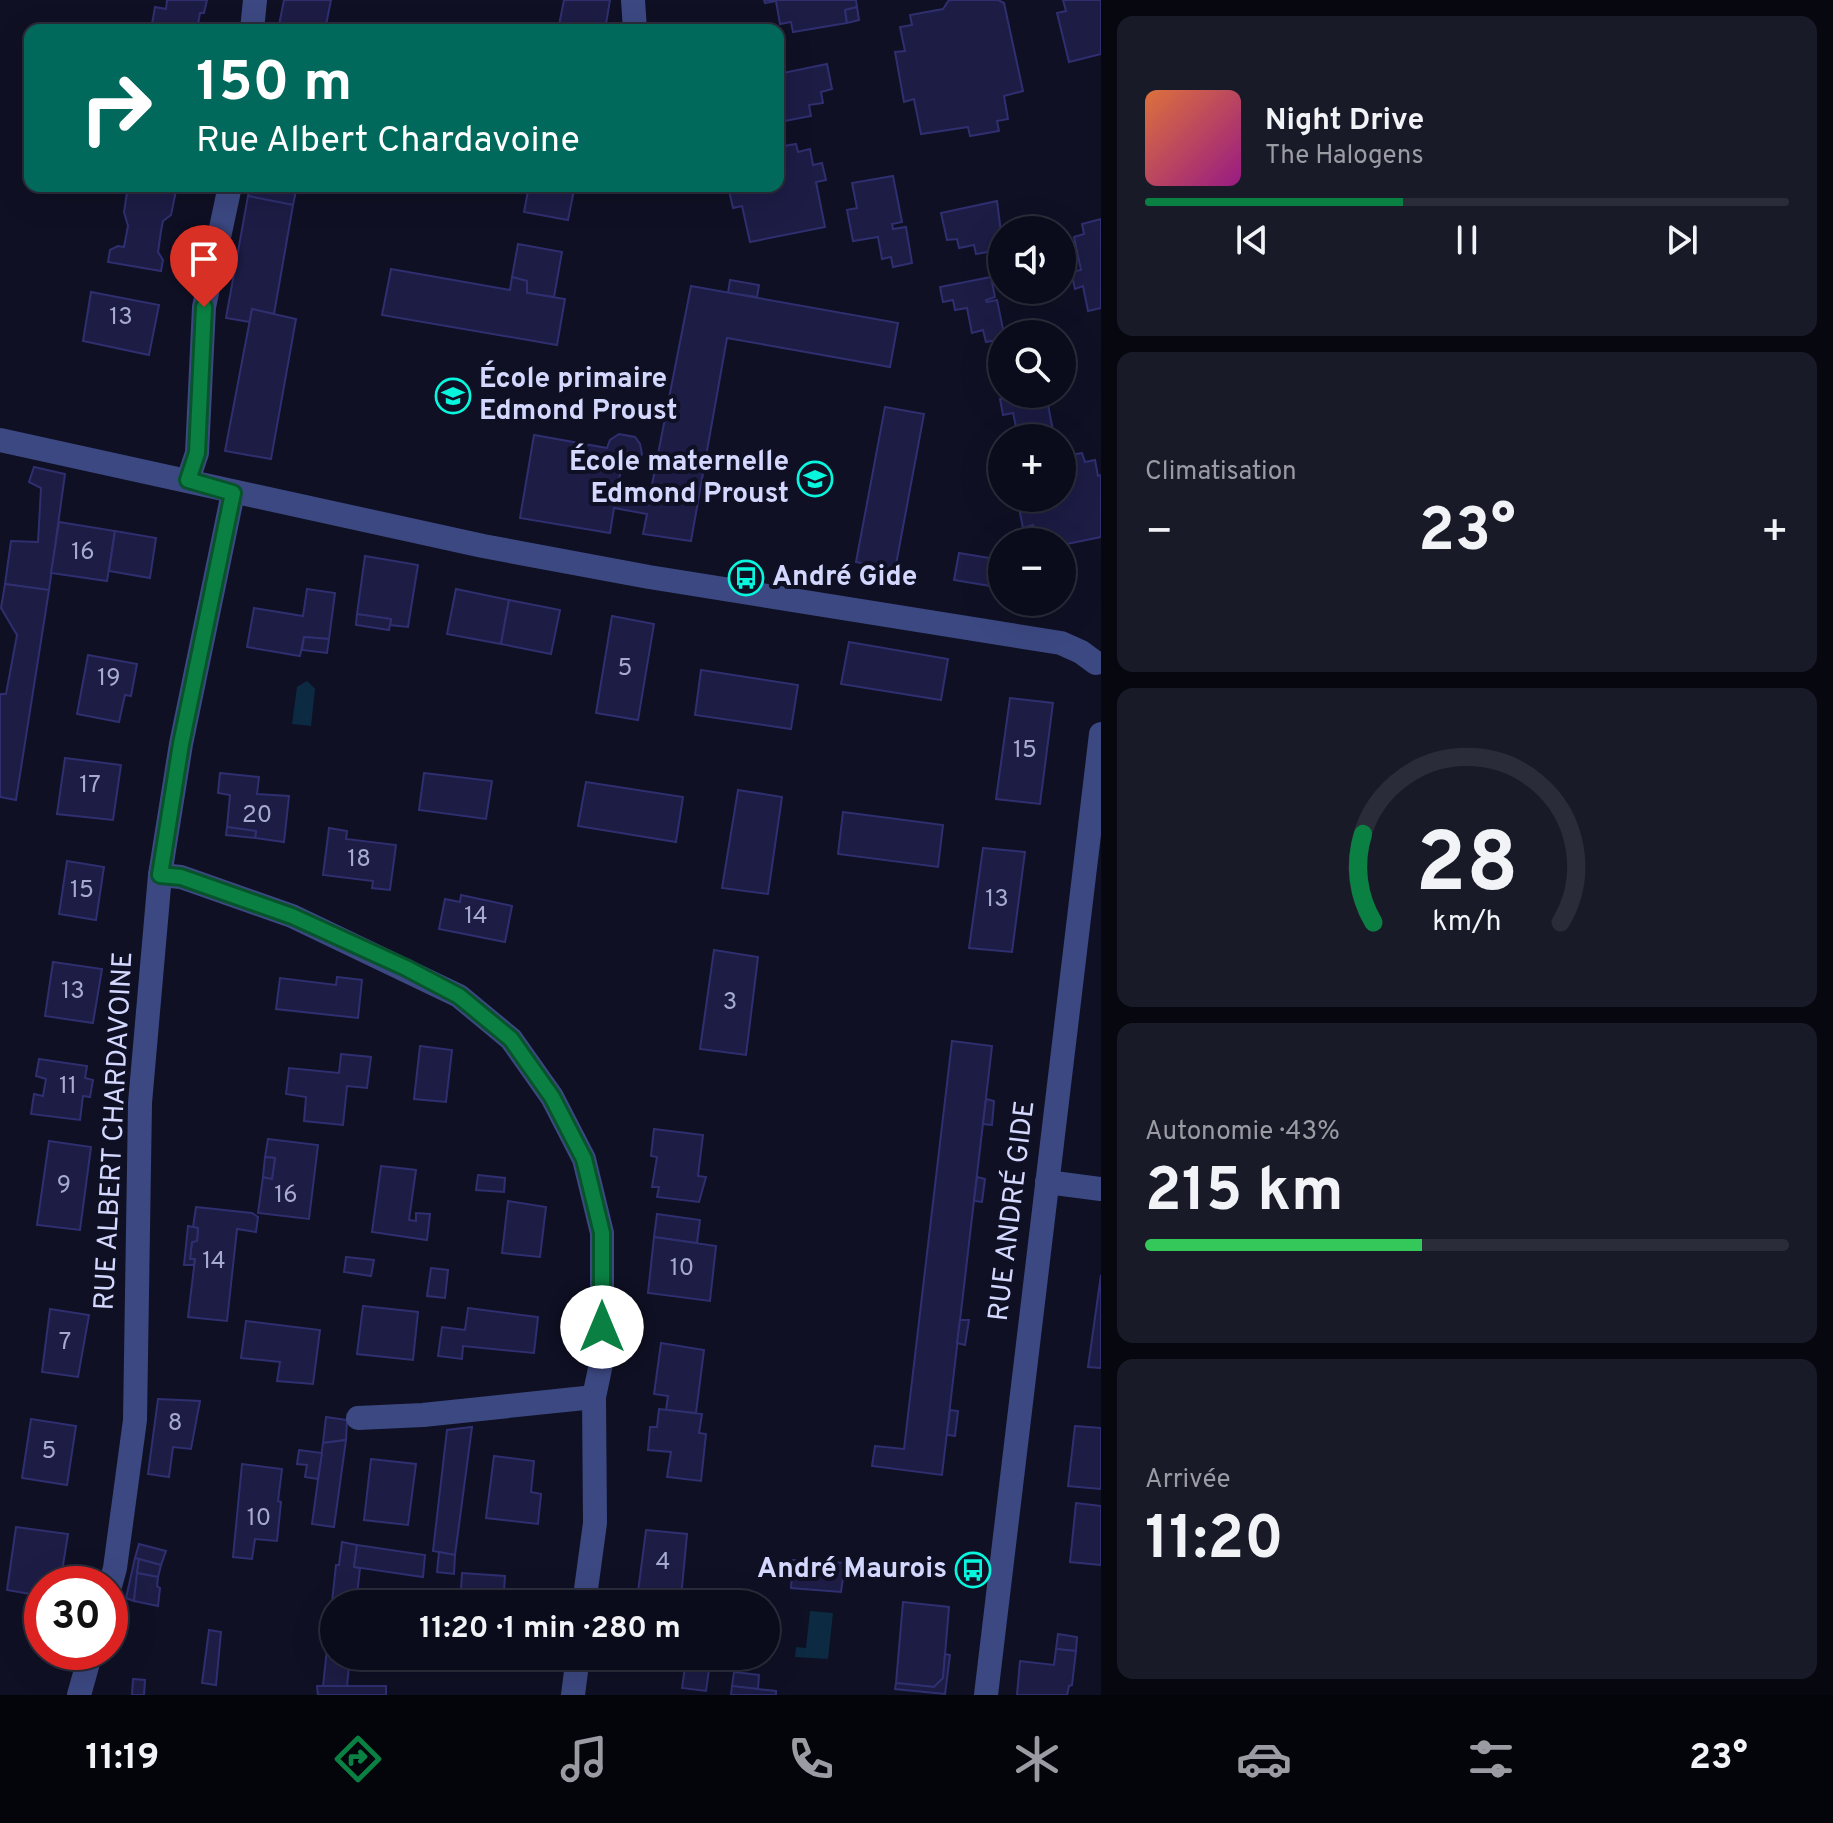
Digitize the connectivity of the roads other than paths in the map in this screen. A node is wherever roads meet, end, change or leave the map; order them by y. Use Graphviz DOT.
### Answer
graph roads {
  1 [pos="255,0"];
  2 [pos="633,0"];
  3 [pos="253,24"];
  4 [pos="635,24"];
  5 [pos="229,192"];
  6 [pos="0,440"];
  7 [pos="188,480"];
  8 [pos="233,493"];
  9 [pos="1099,667"];
  10 [pos="1101,734"];
  11 [pos="160,875"];
  12 [pos="1047,1182"];
  13 [pos="1101,1189"];
  14 [pos="594,1397"];
  15 [pos="358,1418"];
  16 [pos="115,1566"];
  17 [pos="586,1590"];
  18 [pos="86,1670"];
  19 [pos="576,1670"];
  20 [pos="79,1695"];
  21 [pos="573,1695"];
  22 [pos="986,1695"];
  1 -- 3 [label="street"];
  2 -- 4 [label="street"];
  5 -- 7 [label="street"];
  6 -- 7 [label="street"];
  7 -- 8 [label="street"];
  8 -- 9 [label="street"];
  8 -- 11 [label="street, RUE ALBERT CHARDAVOINE"];
  10 -- 12 [label="street, RUE ANDRÉ GIDE"];
  11 -- 14 [label="street"];
  11 -- 16 [label="street, RUE ALBERT CHARDAVOINE"];
  12 -- 13 [label="street"];
  12 -- 22 [label="street, RUE ANDRÉ GIDE"];
  14 -- 15 [label="street"];
  14 -- 17 [label="street"];
  18 -- 20 [label="street"];
  19 -- 21 [label="street"];
}
